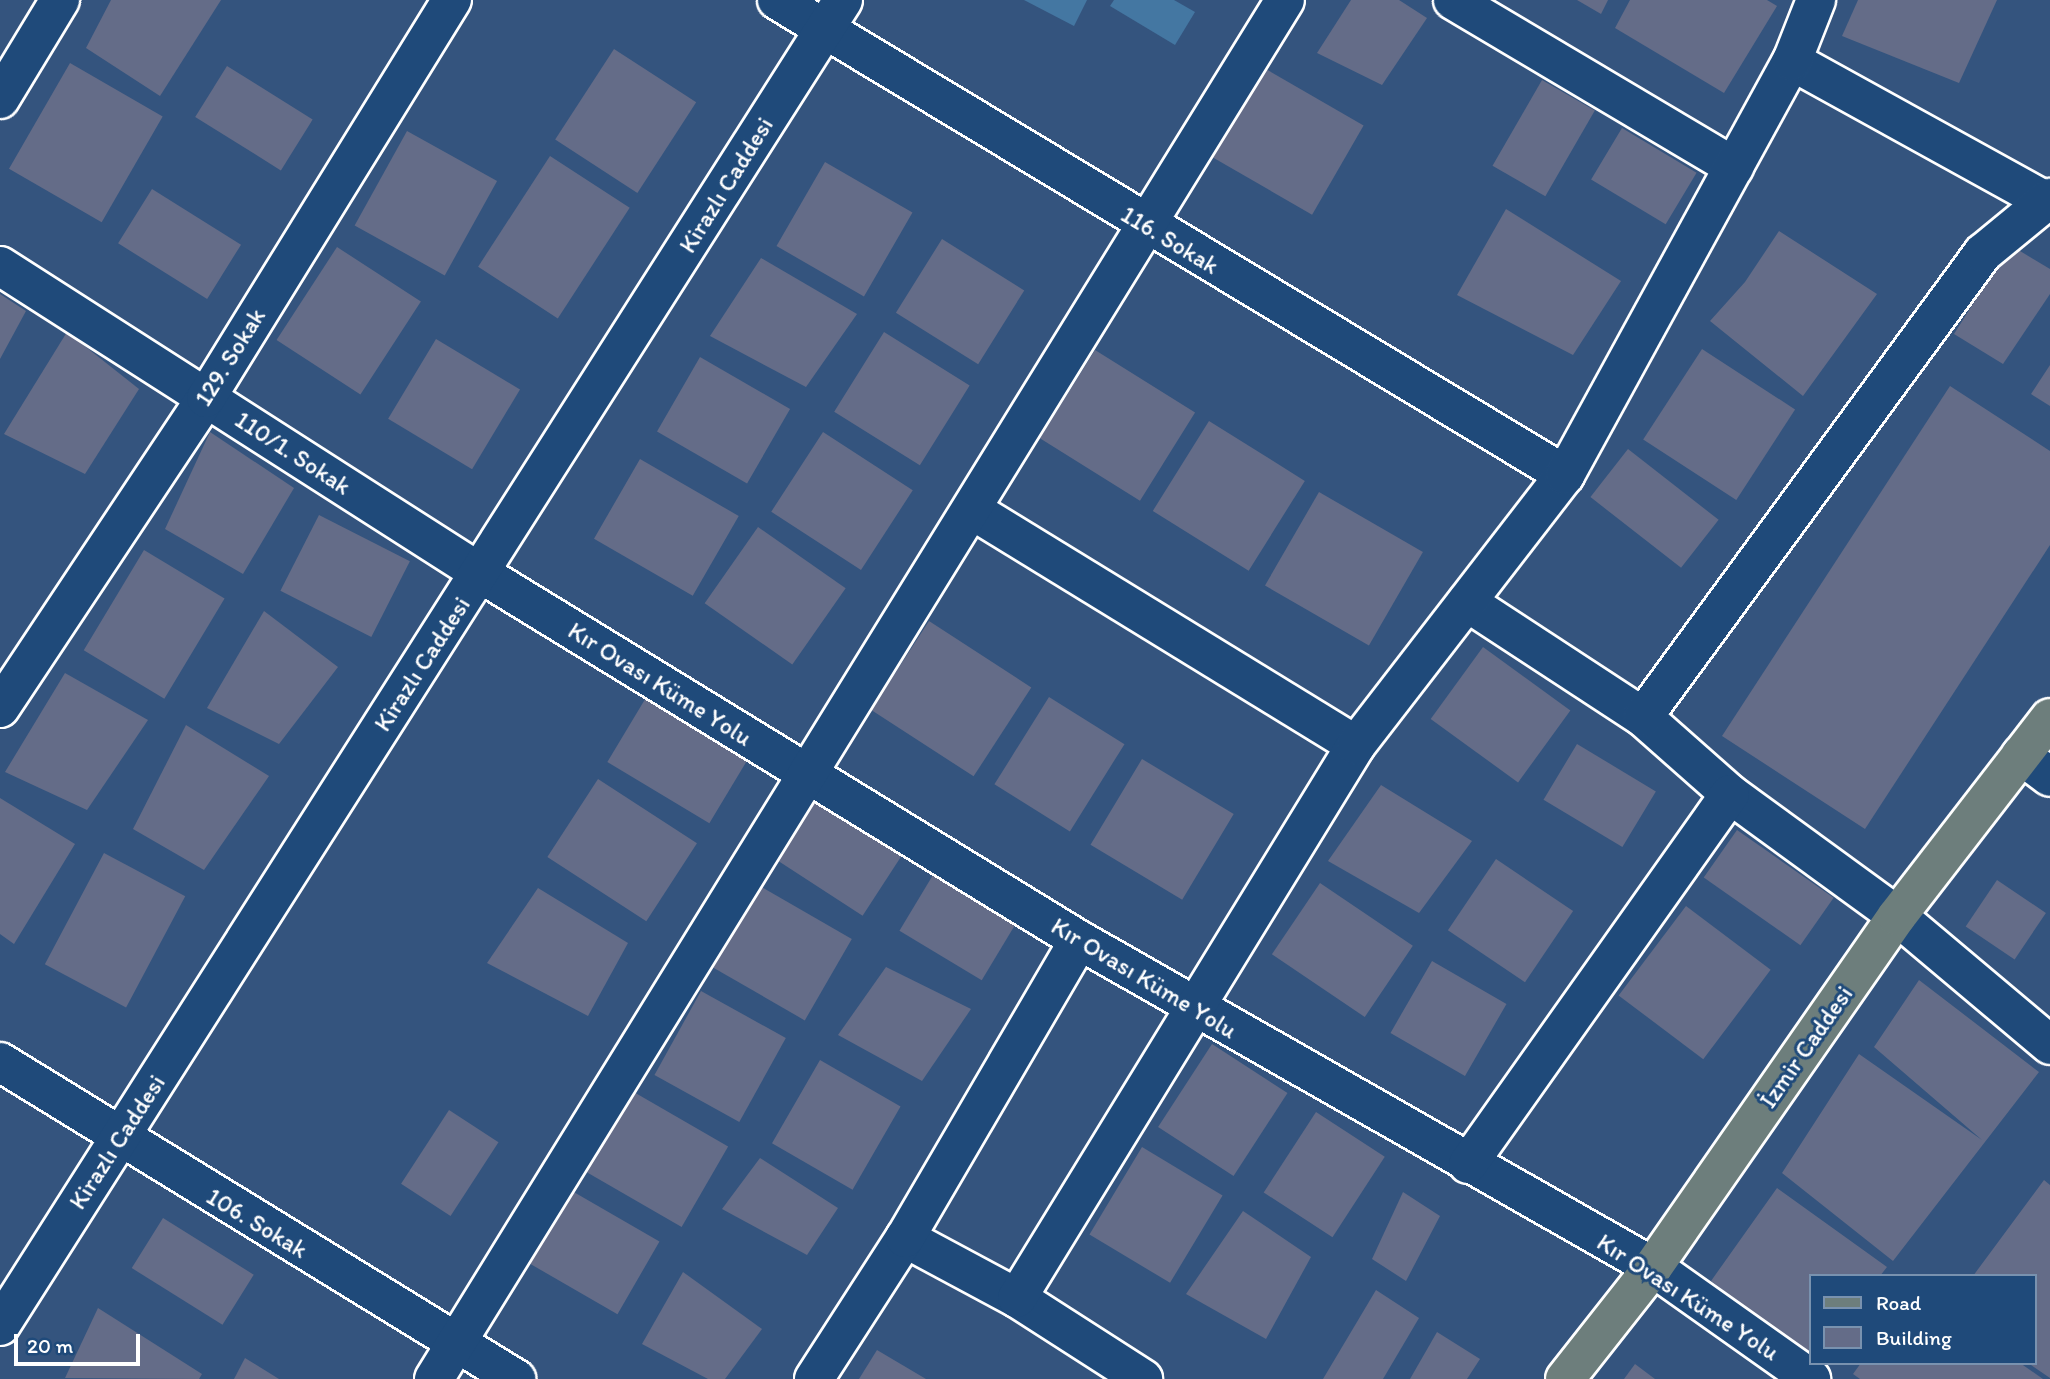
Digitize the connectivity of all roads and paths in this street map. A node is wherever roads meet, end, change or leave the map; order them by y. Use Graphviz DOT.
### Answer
graph roads {
  1 [pos="60,0"];
  2 [pos="452,0"];
  3 [pos="777,0"];
  4 [pos="1285,0"];
  5 [pos="1453,0"];
  6 [pos="1816,0"];
  7 [pos="833,15"];
  8 [pos="1792,61"];
  9 [pos="0,99"];
  10 [pos="1734,167"];
  11 [pos="2048,199"];
  12 [pos="1147,227"];
  13 [pos="0,266"];
  14 [pos="206,398"];
  15 [pos="1565,475"];
  16 [pos="972,510"];
  17 [pos="480,573"];
  18 [pos="1467,602"];
  19 [pos="0,708"];
  20 [pos="1643,717"];
  21 [pos="2050,718"];
  22 [pos="1356,745"];
  23 [pos="2035,766"];
  24 [pos="805,773"];
  25 [pos="1730,794"];
  26 [pos="1897,916"];
  27 [pos="1079,940"];
  28 [pos="1197,1010"];
  29 [pos="2050,1045"];
  30 [pos="0,1062"];
  31 [pos="119,1139"];
  32 [pos="1468,1164"];
  33 [pos="905,1238"];
  34 [pos="1653,1267"];
  35 [pos="1017,1298"];
  36 [pos="0,1326"];
  37 [pos="456,1344"];
  38 [pos="434,1379"];
  39 [pos="516,1379"];
  40 [pos="814,1379"];
  41 [pos="1143,1379"];
  42 [pos="1565,1379"];
  43 [pos="1811,1379"];
  1 -- 9 [label="street"];
  2 -- 14 [label="street, 129. Sokak"];
  3 -- 7 [label="street, 116. Sokak"];
  4 -- 12 [label="street"];
  5 -- 10 [label="street"];
  6 -- 8 [label="street"];
  7 -- 12 [label="street, 116. Sokak"];
  7 -- 17 [label="street, Kirazlı Caddesi"];
  8 -- 10 [label="street"];
  8 -- 11 [label="street"];
  10 -- 15 [label="street"];
  11 -- 20 [label="street"];
  12 -- 15 [label="street, 116. Sokak"];
  12 -- 16 [label="street"];
  13 -- 14 [label="street, 110/1. Sokak"];
  14 -- 17 [label="street, 110/1. Sokak"];
  14 -- 19 [label="street, 129. Sokak"];
  15 -- 18 [label="street"];
  16 -- 22 [label="street"];
  16 -- 24 [label="street"];
  17 -- 24 [label="street, Kır Ovası Küme Yolu"];
  17 -- 31 [label="street, Kirazlı Caddesi"];
  18 -- 20 [label="street"];
  18 -- 22 [label="street"];
  20 -- 25 [label="street"];
  21 -- 23 [label="main road, İzmir Caddesi"];
  22 -- 28 [label="street"];
  23 -- 26 [label="main road, İzmir Caddesi"];
  24 -- 27 [label="street, Kır Ovası Küme Yolu"];
  24 -- 37 [label="street"];
  25 -- 26 [label="street"];
  25 -- 32 [label="street"];
  26 -- 29 [label="street"];
  26 -- 34 [label="main road, İzmir Caddesi"];
  27 -- 28 [label="street, Kır Ovası Küme Yolu"];
  27 -- 33 [label="street"];
  28 -- 32 [label="street, Kır Ovası Küme Yolu"];
  28 -- 35 [label="street"];
  30 -- 31 [label="street, 106. Sokak"];
  31 -- 36 [label="street, Kirazlı Caddesi"];
  31 -- 37 [label="street, 106. Sokak"];
  32 -- 34 [label="street, Kır Ovası Küme Yolu"];
  33 -- 35 [label="street"];
  33 -- 40 [label="street"];
  34 -- 42 [label="main road, İzmir Caddesi"];
  34 -- 43 [label="street, Kır Ovası Küme Yolu"];
  35 -- 41 [label="street"];
  37 -- 38 [label="street"];
  37 -- 39 [label="street, 106. Sokak"];
}
